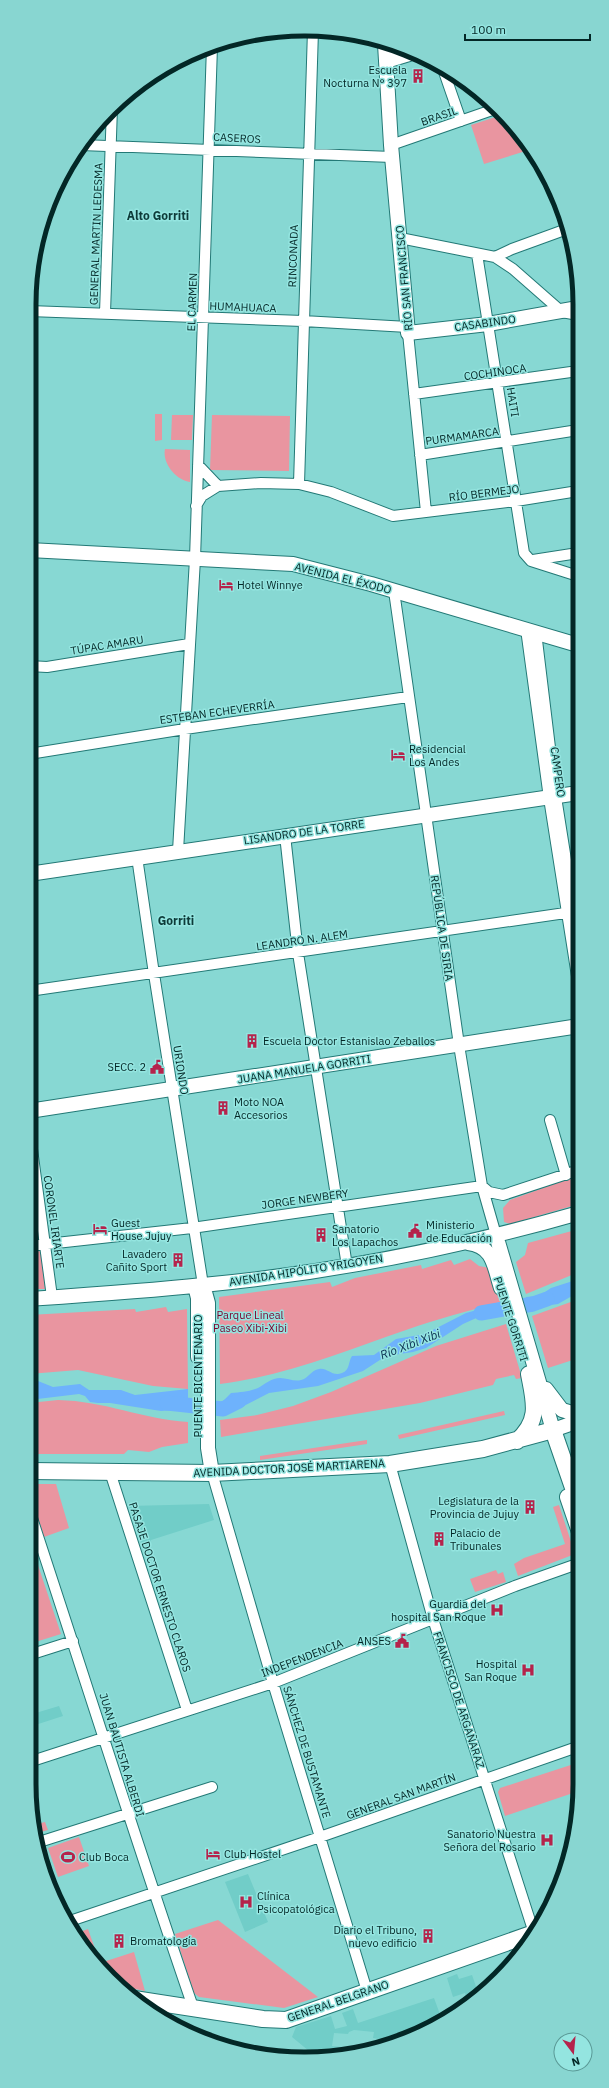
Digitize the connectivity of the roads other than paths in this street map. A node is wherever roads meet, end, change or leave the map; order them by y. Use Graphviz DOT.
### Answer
graph roads {
  1 [pos="313,36"];
  2 [pos="385,48"];
  3 [pos="212,52"];
  4 [pos="405,55"];
  5 [pos="386,61"];
  6 [pos="445,76"];
  7 [pos="490,111"];
  8 [pos="112,118"];
  9 [pos="461,121"];
  10 [pos="88,145"];
  11 [pos="111,146"];
  12 [pos="208,148"];
  13 [pos="391,151"];
  14 [pos="309,153"];
  15 [pos="563,231"];
  16 [pos="400,238"];
  17 [pos="477,254"];
  18 [pos="495,257"];
  19 [pos="573,309"];
  20 [pos="36,311"];
  21 [pos="562,312"];
  22 [pos="105,313"];
  23 [pos="573,314"];
  24 [pos="204,318"];
  25 [pos="303,321"];
  26 [pos="488,324"];
  27 [pos="408,330"];
  28 [pos="573,372"];
  29 [pos="498,384"];
  30 [pos="414,394"];
  31 [pos="573,431"];
  32 [pos="508,442"];
  33 [pos="420,454"];
  34 [pos="198,465"];
  35 [pos="299,484"];
  36 [pos="218,486"];
  37 [pos="573,492"];
  38 [pos="516,501"];
  39 [pos="196,506"];
  40 [pos="426,512"];
  41 [pos="36,550"];
  42 [pos="573,553"];
  43 [pos="528,557"];
  44 [pos="195,559"];
  45 [pos="573,574"];
  46 [pos="394,591"];
  47 [pos="531,631"];
  48 [pos="189,644"];
  49 [pos="573,644"];
  50 [pos="36,666"];
  51 [pos="408,697"];
  52 [pos="185,729"];
  53 [pos="36,753"];
  54 [pos="573,794"];
  55 [pos="553,797"];
  56 [pos="426,814"];
  57 [pos="285,835"];
  58 [pos="178,851"];
  59 [pos="138,857"];
  60 [pos="36,873"];
  61 [pos="573,912"];
  62 [pos="442,931"];
  63 [pos="298,953"];
  64 [pos="154,974"];
  65 [pos="36,990"];
  66 [pos="573,1027"];
  67 [pos="459,1045"];
  68 [pos="316,1068"];
  69 [pos="172,1090"];
  70 [pos="36,1110"];
  71 [pos="550,1120"];
  72 [pos="573,1172"];
  73 [pos="566,1175"];
  74 [pos="36,1179"];
  75 [pos="482,1186"];
  76 [pos="337,1206"];
  77 [pos="573,1215"];
  78 [pos="192,1228"];
  79 [pos="496,1235"];
  80 [pos="466,1243"];
  81 [pos="45,1245"];
  82 [pos="36,1246"];
  83 [pos="499,1263"];
  84 [pos="347,1266"];
  85 [pos="199,1286"];
  86 [pos="52,1297"];
  87 [pos="36,1298"];
  88 [pos="533,1372"];
  89 [pos="573,1413"];
  90 [pos="573,1423"];
  91 [pos="550,1431"];
  92 [pos="517,1441"];
  93 [pos="390,1464"];
  94 [pos="36,1471"];
  95 [pos="110,1472"];
  96 [pos="207,1473"];
  97 [pos="573,1490"];
  98 [pos="573,1508"];
  99 [pos="36,1530"];
  100 [pos="573,1565"];
  101 [pos="433,1619"];
  102 [pos="73,1641"];
  103 [pos="36,1653"];
  104 [pos="273,1683"];
  105 [pos="187,1710"];
  106 [pos="104,1737"];
  107 [pos="573,1748"];
  108 [pos="36,1760"];
  109 [pos="484,1779"];
  110 [pos="212,1787"];
  111 [pos="127,1814"];
  112 [pos="320,1837"];
  113 [pos="42,1841"];
  114 [pos="154,1893"];
  115 [pos="73,1920"];
  116 [pos="533,1925"];
  117 [pos="526,1936"];
  118 [pos="367,1991"];
  119 [pos="146,2001"];
  120 [pos="193,2007"];
  1 -- 14 [label="street, RINCONADA"];
  2 -- 5 [label="main road, RÍO SAN FRANCISCO"];
  3 -- 12 [label="street, EL CARMEN"];
  4 -- 5 [label="main road"];
  5 -- 13 [label="main road, RÍO SAN FRANCISCO"];
  6 -- 9 [label="street"];
  7 -- 9 [label="street, BRASIL"];
  8 -- 11 [label="street, GENERAL MARTIN LEDESMA"];
  9 -- 13 [label="street, BRASIL"];
  10 -- 11 [label="street, CASEROS"];
  11 -- 12 [label="street, CASEROS"];
  11 -- 22 [label="street, GENERAL MARTIN LEDESMA"];
  12 -- 14 [label="street, CASEROS"];
  12 -- 24 [label="street, EL CARMEN"];
  13 -- 14 [label="street, CASEROS"];
  13 -- 16 [label="main road, RÍO SAN FRANCISCO"];
  14 -- 25 [label="street, RINCONADA"];
  15 -- 18 [label="street"];
  16 -- 17 [label="street"];
  16 -- 27 [label="main road, RÍO SAN FRANCISCO"];
  17 -- 18 [label="street"];
  17 -- 26 [label="street, HAITI"];
  18 -- 21 [label="street"];
  19 -- 21 [label="main road, CASABINDO"];
  20 -- 22 [label="street, HUMAHUACA"];
  21 -- 23 [label="street, CASABINDO"];
  21 -- 26 [label="main road, CASABINDO"];
  22 -- 24 [label="street, HUMAHUACA"];
  24 -- 25 [label="street, HUMAHUACA"];
  24 -- 34 [label="street, EL CARMEN"];
  25 -- 27 [label="street, HUMAHUACA"];
  25 -- 35 [label="street, RINCONADA"];
  26 -- 27 [label="main road, CASABINDO"];
  26 -- 29 [label="street, HAITI"];
  27 -- 30 [label="street, RÍO SAN FRANCISCO"];
  28 -- 29 [label="street, COCHINOCA"];
  29 -- 30 [label="street, COCHINOCA"];
  29 -- 32 [label="street, HAITI"];
  30 -- 33 [label="street, RÍO SAN FRANCISCO"];
  31 -- 32 [label="street, PURMAMARCA"];
  32 -- 33 [label="street, PURMAMARCA"];
  32 -- 38 [label="street, HAITI"];
  33 -- 40 [label="street, RÍO SAN FRANCISCO"];
  34 -- 36 [label="street"];
  34 -- 39 [label="street, EL CARMEN"];
  35 -- 36 [label="street"];
  35 -- 40 [label="street, RÍO BERMEJO"];
  36 -- 39 [label="street"];
  37 -- 38 [label="street, RÍO BERMEJO"];
  38 -- 40 [label="street, RÍO BERMEJO"];
  38 -- 43 [label="street, HAITI"];
  39 -- 44 [label="street, EL CARMEN"];
  41 -- 44 [label="main road, AVENIDA EL ÉXODO"];
  42 -- 43 [label="street"];
  43 -- 45 [label="street"];
  44 -- 46 [label="main road, AVENIDA EL ÉXODO"];
  44 -- 48 [label="street, EL CARMEN"];
  46 -- 47 [label="main road, AVENIDA EL ÉXODO"];
  46 -- 51 [label="street, REPÚBLICA DE SIRIA"];
  47 -- 49 [label="main road, AVENIDA EL ÉXODO"];
  47 -- 55 [label="street, CAMPERO"];
  48 -- 50 [label="street, TÚPAC AMARU"];
  48 -- 52 [label="street, EL CARMEN"];
  51 -- 52 [label="street, ESTEBAN ECHEVERRÍA"];
  51 -- 56 [label="street, REPÚBLICA DE SIRIA"];
  52 -- 53 [label="street, ESTEBAN ECHEVERRÍA"];
  52 -- 58 [label="street, EL CARMEN"];
  54 -- 55 [label="main road, LISANDRO DE LA TORRE"];
  55 -- 56 [label="main road, LISANDRO DE LA TORRE"];
  55 -- 61 [label="street, CAMPERO"];
  56 -- 57 [label="main road, LISANDRO DE LA TORRE"];
  56 -- 62 [label="street, REPÚBLICA DE SIRIA"];
  57 -- 58 [label="main road, LISANDRO DE LA TORRE"];
  57 -- 63 [label="street"];
  58 -- 59 [label="main road, LISANDRO DE LA TORRE"];
  59 -- 60 [label="main road, LISANDRO DE LA TORRE"];
  59 -- 64 [label="street, URIONDO"];
  61 -- 62 [label="street, LEANDRO N. ALEM"];
  62 -- 63 [label="street, LEANDRO N. ALEM"];
  62 -- 67 [label="street, REPÚBLICA DE SIRIA"];
  63 -- 64 [label="street, LEANDRO N. ALEM"];
  63 -- 68 [label="street"];
  64 -- 65 [label="street, LEANDRO N. ALEM"];
  64 -- 69 [label="street, URIONDO"];
  66 -- 67 [label="main road, JUANA MANUELA GORRITI"];
  67 -- 68 [label="main road, JUANA MANUELA GORRITI"];
  67 -- 75 [label="street, REPÚBLICA DE SIRIA"];
  68 -- 69 [label="main road, JUANA MANUELA GORRITI"];
  68 -- 76 [label="street"];
  69 -- 70 [label="main road, JUANA MANUELA GORRITI"];
  69 -- 78 [label="street, URIONDO"];
  71 -- 73 [label="street"];
  72 -- 73 [label="street"];
  73 -- 75 [label="street"];
  74 -- 81 [label="street, CORONEL IRIARTE"];
  75 -- 76 [label="street, JORGE NEWBERY"];
  75 -- 79 [label="street, REPÚBLICA DE SIRIA"];
  76 -- 78 [label="street, JORGE NEWBERY"];
  76 -- 84 [label="street"];
  77 -- 79 [label="main road, AVENIDA HIPÓLITO YRIGOYEN"];
  78 -- 81 [label="street, JORGE NEWBERY"];
  78 -- 85 [label="street, URIONDO"];
  79 -- 80 [label="main road, AVENIDA HIPÓLITO YRIGOYEN"];
  79 -- 83 [label="main road, REPÚBLICA DE SIRIA"];
  80 -- 83 [label="main road"];
  80 -- 84 [label="main road, AVENIDA HIPÓLITO YRIGOYEN"];
  81 -- 82 [label="street, JORGE NEWBERY"];
  81 -- 86 [label="street, CORONEL IRIARTE"];
  83 -- 88 [label="main road, PUENTE GORRITI"];
  84 -- 85 [label="main road, AVENIDA HIPÓLITO YRIGOYEN"];
  85 -- 86 [label="main road, AVENIDA HIPÓLITO YRIGOYEN"];
  85 -- 96 [label="main road, PUENTE BICENTENARIO"];
  86 -- 87 [label="main road, AVENIDA HIPÓLITO YRIGOYEN"];
  88 -- 89 [label="main road"];
  88 -- 91 [label="main road"];
  88 -- 92 [label="main road"];
  90 -- 91 [label="main road"];
  91 -- 92 [label="main road, AVENIDA DOCTOR JOSÉ MARTIARENA"];
  91 -- 97 [label="main road"];
  91 -- 98 [label="main road"];
  92 -- 93 [label="main road, AVENIDA DOCTOR JOSÉ MARTIARENA"];
  93 -- 96 [label="main road, AVENIDA DOCTOR JOSÉ MARTIARENA"];
  93 -- 101 [label="street, FRANCISCO DE ARGAÑARAZ"];
  94 -- 95 [label="main road, AVENIDA DOCTOR JOSÉ MARTIARENA"];
  95 -- 96 [label="main road, AVENIDA DOCTOR JOSÉ MARTIARENA"];
  95 -- 105 [label="street, PASAJE DOCTOR ERNESTO CLAROS"];
  96 -- 104 [label="street, SÁNCHEZ DE BUSTAMANTE"];
  99 -- 102 [label="street, JUAN BAUTISTA ALBERDI"];
  100 -- 101 [label="street, INDEPENDENCIA"];
  101 -- 104 [label="street, INDEPENDENCIA"];
  101 -- 109 [label="street, FRANCISCO DE ARGAÑARAZ"];
  102 -- 103 [label="street"];
  102 -- 106 [label="street, JUAN BAUTISTA ALBERDI"];
  104 -- 105 [label="street, INDEPENDENCIA"];
  104 -- 112 [label="street, SÁNCHEZ DE BUSTAMANTE"];
  105 -- 106 [label="street, INDEPENDENCIA"];
  106 -- 108 [label="street, INDEPENDENCIA"];
  106 -- 111 [label="street, JUAN BAUTISTA ALBERDI"];
  107 -- 109 [label="street, GENERAL SAN MARTÍN"];
  109 -- 112 [label="street, GENERAL SAN MARTÍN"];
  109 -- 116 [label="street, FRANCISCO DE ARGAÑARAZ"];
  110 -- 111 [label="street"];
  111 -- 113 [label="street"];
  111 -- 114 [label="street, JUAN BAUTISTA ALBERDI"];
  112 -- 114 [label="street, GENERAL SAN MARTÍN"];
  112 -- 118 [label="street, SÁNCHEZ DE BUSTAMANTE"];
  114 -- 115 [label="street, GENERAL SAN MARTÍN"];
  114 -- 120 [label="street, JUAN BAUTISTA ALBERDI"];
  117 -- 118 [label="main road, GENERAL BELGRANO"];
  118 -- 120 [label="main road, GENERAL BELGRANO"];
  119 -- 120 [label="main road, GENERAL BELGRANO"];
}
